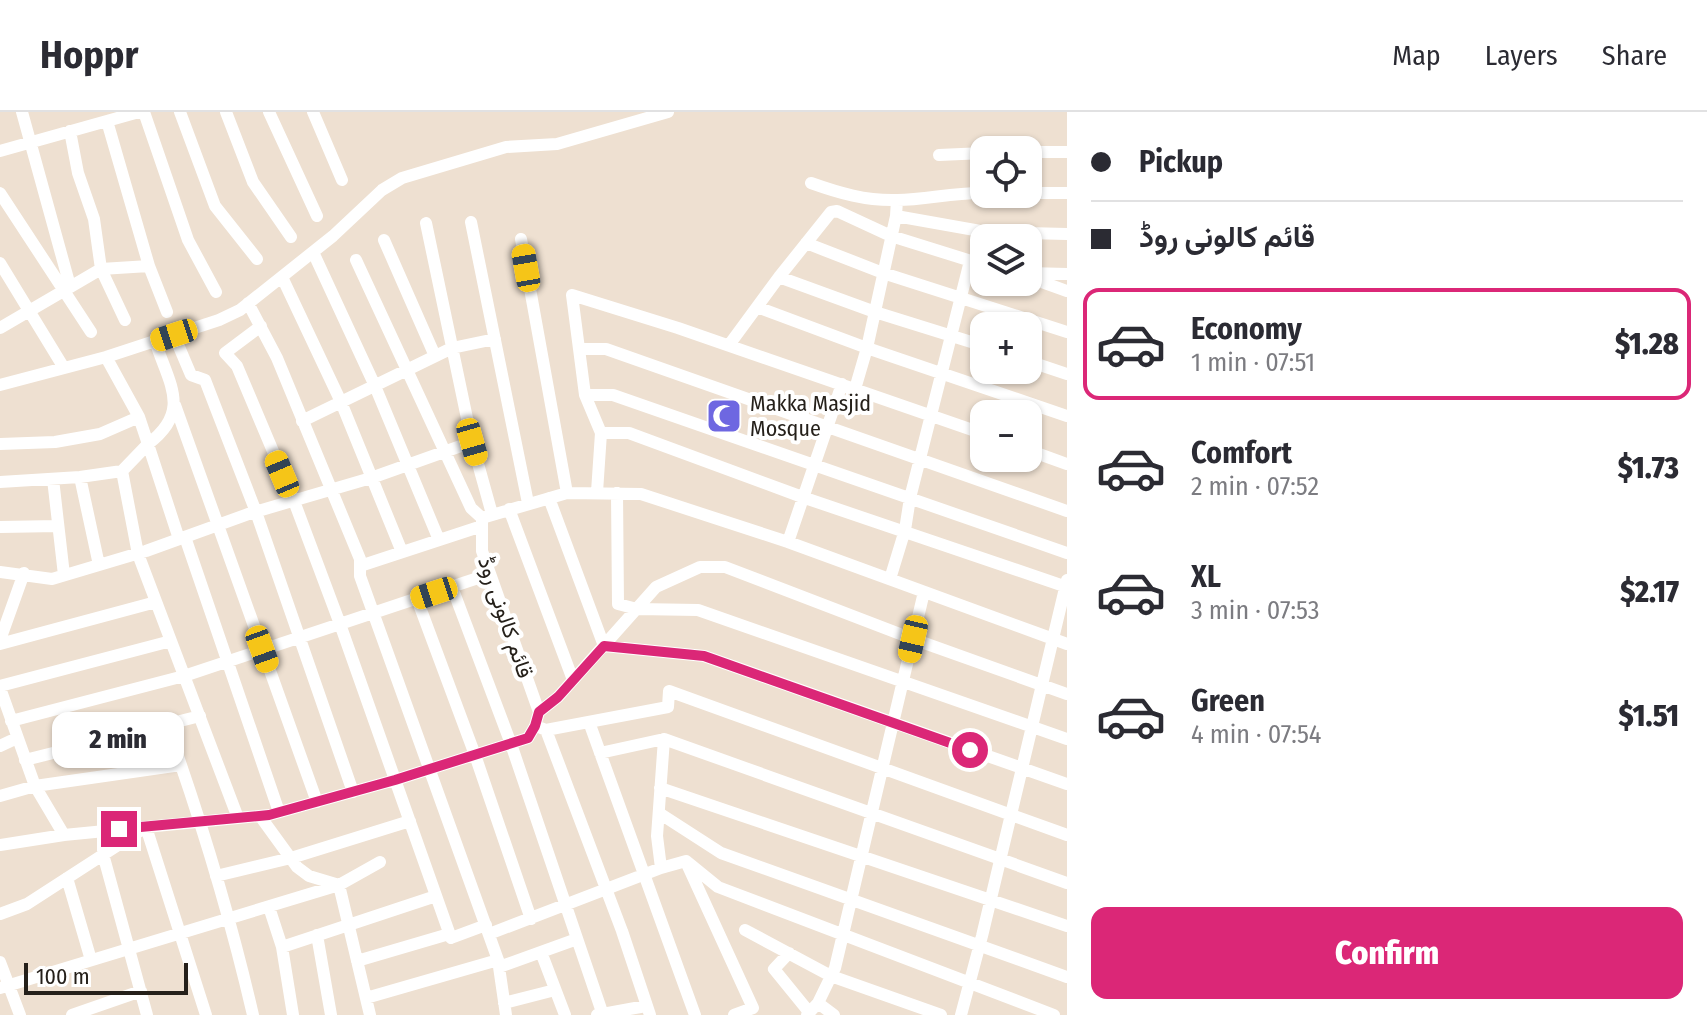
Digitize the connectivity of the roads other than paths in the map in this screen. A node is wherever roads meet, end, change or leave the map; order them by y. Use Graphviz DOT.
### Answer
graph roads {
  1 [pos="142,112"];
  2 [pos="180,112"];
  3 [pos="226,112"];
  4 [pos="269,112"];
  5 [pos="313,112"];
  6 [pos="668,112"];
  7 [pos="25,113"];
  8 [pos="107,121"];
  9 [pos="70,131"];
  10 [pos="32,142"];
  11 [pos="0,151"];
  12 [pos="1042,152"];
  13 [pos="1067,152"];
  14 [pos="970,154"];
  15 [pos="939,155"];
  16 [pos="342,180"];
  17 [pos="811,183"];
  18 [pos="970,192"];
  19 [pos="0,193"];
  20 [pos="1042,193"];
  21 [pos="1067,193"];
  22 [pos="897,200"];
  23 [pos="317,216"];
  24 [pos="896,216"];
  25 [pos="471,222"];
  26 [pos="426,223"];
  27 [pos="1067,234"];
  28 [pos="891,236"];
  29 [pos="291,237"];
  30 [pos="521,239"];
  31 [pos="384,240"];
  32 [pos="806,243"];
  33 [pos="313,252"];
  34 [pos="257,259"];
  35 [pos="356,260"];
  36 [pos="970,261"];
  37 [pos="0,263"];
  38 [pos="149,266"];
  39 [pos="101,269"];
  40 [pos="883,273"];
  41 [pos="1067,274"];
  42 [pos="1042,275"];
  43 [pos="282,277"];
  44 [pos="779,277"];
  45 [pos="4,278"];
  46 [pos="1042,281"];
  47 [pos="66,288"];
  48 [pos="1067,291"];
  49 [pos="216,292"];
  50 [pos="961,297"];
  51 [pos="248,303"];
  52 [pos="757,307"];
  53 [pos="29,310"];
  54 [pos="167,312"];
  55 [pos="875,312"];
  56 [pos="125,320"];
  57 [pos="261,326"];
  58 [pos="0,328"];
  59 [pos="91,332"];
  60 [pos="1067,332"];
  61 [pos="174,335"];
  62 [pos="951,335"];
  63 [pos="495,339"];
  64 [pos="155,341"];
  65 [pos="970,341"];
  66 [pos="729,345"];
  67 [pos="452,348"];
  68 [pos="867,348"];
  69 [pos="579,349"];
  70 [pos="435,356"];
  71 [pos="106,357"];
  72 [pos="1042,366"];
  73 [pos="64,368"];
  74 [pos="408,370"];
  75 [pos="942,372"];
  76 [pos="1067,374"];
  77 [pos="842,384"];
  78 [pos="0,385"];
  79 [pos="375,386"];
  80 [pos="855,389"];
  81 [pos="585,395"];
  82 [pos="341,402"];
  83 [pos="175,405"];
  84 [pos="931,416"];
  85 [pos="1067,416"];
  86 [pos="139,417"];
  87 [pos="302,421"];
  88 [pos="827,427"];
  89 [pos="970,429"];
  90 [pos="601,433"];
  91 [pos="472,442"];
  92 [pos="0,444"];
  93 [pos="148,444"];
  94 [pos="445,451"];
  95 [pos="1042,455"];
  96 [pos="920,459"];
  97 [pos="1067,464"];
  98 [pos="408,465"];
  99 [pos="814,465"];
  100 [pos="122,471"];
  101 [pos="80,477"];
  102 [pos="372,478"];
  103 [pos="53,479"];
  104 [pos="0,482"];
  105 [pos="330,490"];
  106 [pos="597,492"];
  107 [pos="567,493"];
  108 [pos="617,493"];
  109 [pos="549,498"];
  110 [pos="805,498"];
  111 [pos="910,498"];
  112 [pos="294,501"];
  113 [pos="528,503"];
  114 [pos="509,509"];
  115 [pos="1067,511"];
  116 [pos="256,512"];
  117 [pos="485,519"];
  118 [pos="219,525"];
  119 [pos="58,526"];
  120 [pos="0,527"];
  121 [pos="905,530"];
  122 [pos="182,538"];
  123 [pos="439,540"];
  124 [pos="788,542"];
  125 [pos="402,552"];
  126 [pos="1067,553"];
  127 [pos="138,554"];
  128 [pos="99,565"];
  129 [pos="360,566"];
  130 [pos="0,572"];
  131 [pos="24,573"];
  132 [pos="490,574"];
  133 [pos="64,575"];
  134 [pos="890,579"];
  135 [pos="1067,580"];
  136 [pos="1066,586"];
  137 [pos="452,587"];
  138 [pos="924,592"];
  139 [pos="417,599"];
  140 [pos="156,602"];
  141 [pos="637,609"];
  142 [pos="5,612"];
  143 [pos="374,613"];
  144 [pos="340,624"];
  145 [pos="298,637"];
  146 [pos="913,639"];
  147 [pos="171,641"];
  148 [pos="1060,641"];
  149 [pos="0,642"];
  150 [pos="604,646"];
  151 [pos="262,649"];
  152 [pos="228,661"];
  153 [pos="184,676"];
  154 [pos="573,680"];
  155 [pos="902,682"];
  156 [pos="1042,685"];
  157 [pos="1,694"];
  158 [pos="1067,694"];
  159 [pos="539,712"];
  160 [pos="200,716"];
  161 [pos="11,721"];
  162 [pos="589,722"];
  163 [pos="893,723"];
  164 [pos="167,725"];
  165 [pos="1032,727"];
  166 [pos="540,728"];
  167 [pos="17,738"];
  168 [pos="664,739"];
  169 [pos="1067,739"];
  170 [pos="511,744"];
  171 [pos="0,746"];
  172 [pos="600,753"];
  173 [pos="475,755"];
  174 [pos="25,760"];
  175 [pos="181,765"];
  176 [pos="882,768"];
  177 [pos="1022,768"];
  178 [pos="431,769"];
  179 [pos="395,780"];
  180 [pos="1067,784"];
  181 [pos="35,786"];
  182 [pos="660,788"];
  183 [pos="353,792"];
  184 [pos="0,796"];
  185 [pos="317,802"];
  186 [pos="279,812"];
  187 [pos="659,813"];
  188 [pos="872,813"];
  189 [pos="1011,814"];
  190 [pos="260,816"];
  191 [pos="238,818"];
  192 [pos="200,821"];
  193 [pos="410,821"];
  194 [pos="146,827"];
  195 [pos="64,835"];
  196 [pos="1067,835"];
  197 [pos="0,845"];
  198 [pos="103,854"];
  199 [pos="862,856"];
  200 [pos="291,858"];
  201 [pos="1000,859"];
  202 [pos="686,861"];
  203 [pos="380,862"];
  204 [pos="661,868"];
  205 [pos="644,875"];
  206 [pos="216,876"];
  207 [pos="67,878"];
  208 [pos="1067,883"];
  209 [pos="339,885"];
  210 [pos="607,890"];
  211 [pos="436,896"];
  212 [pos="851,900"];
  213 [pos="991,900"];
  214 [pos="565,906"];
  215 [pos="269,907"];
  216 [pos="0,914"];
  217 [pos="229,917"];
  218 [pos="531,919"];
  219 [pos="348,925"];
  220 [pos="1067,926"];
  221 [pos="487,930"];
  222 [pos="745,930"];
  223 [pos="180,933"];
  224 [pos="449,934"];
  225 [pos="317,935"];
  226 [pos="843,935"];
  227 [pos="577,939"];
  228 [pos="980,945"];
  229 [pos="282,947"];
  230 [pos="129,949"];
  231 [pos="541,952"];
  232 [pos="789,953"];
  233 [pos="91,960"];
  234 [pos="357,961"];
  235 [pos="0,962"];
  236 [pos="498,964"];
  237 [pos="831,976"];
  238 [pos="1067,977"];
  239 [pos="969,983"];
  240 [pos="4,987"];
  241 [pos="555,990"];
  242 [pos="141,991"];
  243 [pos="366,998"];
  244 [pos="505,1009"];
  245 [pos="648,1010"];
  246 [pos="811,1010"];
  247 [pos="20,1015"];
  248 [pos="72,1015"];
  249 [pos="147,1015"];
  250 [pos="206,1015"];
  251 [pos="253,1015"];
  252 [pos="293,1015"];
  253 [pos="331,1015"];
  254 [pos="370,1015"];
  255 [pos="565,1015"];
  256 [pos="601,1015"];
  257 [pos="695,1015"];
  258 [pos="734,1015"];
  259 [pos="834,1015"];
  260 [pos="941,1015"];
  261 [pos="961,1015"];
  262 [pos="1054,1015"];
  1 -- 8 [label="street"];
  1 -- 49 [label="street"];
  2 -- 34 [label="street"];
  3 -- 29 [label="street"];
  4 -- 23 [label="street"];
  5 -- 16 [label="street"];
  6 -- 33 [label="street"];
  7 -- 10 [label="street"];
  8 -- 9 [label="street"];
  8 -- 38 [label="street"];
  9 -- 10 [label="street"];
  9 -- 39 [label="street"];
  10 -- 11 [label="street"];
  10 -- 47 [label="street"];
  12 -- 13 [label="street"];
  14 -- 15 [label="street"];
  17 -- 22 [label="street"];
  18 -- 22 [label="street"];
  19 -- 47 [label="street"];
  20 -- 21 [label="street"];
  22 -- 24 [label="street"];
  24 -- 27 [label="street"];
  24 -- 28 [label="street"];
  25 -- 63 [label="street"];
  26 -- 67 [label="street, قائم کالونی روڈ"];
  28 -- 32 [label="street"];
  28 -- 36 [label="street"];
  28 -- 40 [label="street"];
  30 -- 107 [label="street"];
  31 -- 70 [label="street"];
  32 -- 40 [label="street"];
  32 -- 44 [label="street"];
  33 -- 43 [label="street"];
  33 -- 79 [label="street"];
  35 -- 74 [label="street"];
  36 -- 50 [label="street"];
  37 -- 45 [label="street"];
  38 -- 39 [label="street"];
  38 -- 54 [label="street"];
  39 -- 47 [label="street"];
  39 -- 56 [label="street"];
  40 -- 50 [label="street"];
  40 -- 55 [label="street"];
  41 -- 42 [label="street"];
  43 -- 51 [label="street"];
  43 -- 82 [label="street"];
  44 -- 52 [label="street"];
  44 -- 55 [label="street"];
  45 -- 53 [label="street"];
  46 -- 48 [label="street"];
  47 -- 53 [label="street"];
  47 -- 59 [label="street"];
  50 -- 60 [label="street"];
  50 -- 62 [label="street"];
  51 -- 57 [label="street"];
  51 -- 61 [label="street"];
  52 -- 66 [label="street"];
  52 -- 68 [label="street"];
  53 -- 58 [label="street"];
  53 -- 73 [label="street"];
  55 -- 62 [label="street"];
  55 -- 68 [label="street"];
  57 -- 87 [label="street"];
  57 -- 112 [label="street"];
  61 -- 64 [label="street"];
  61 -- 116 [label="street"];
  62 -- 65 [label="street"];
  62 -- 75 [label="street"];
  63 -- 67 [label="street"];
  63 -- 113 [label="street"];
  64 -- 71 [label="street"];
  64 -- 83 [label="street"];
  66 -- 69 [label="street"];
  66 -- 77 [label="street"];
  67 -- 70 [label="street"];
  67 -- 91 [label="street, قائم کالونی روڈ"];
  68 -- 75 [label="street"];
  68 -- 80 [label="street"];
  69 -- 81 [label="street"];
  69 -- 88 [label="street"];
  70 -- 74 [label="street"];
  71 -- 73 [label="street"];
  71 -- 86 [label="street"];
  72 -- 76 [label="street"];
  73 -- 78 [label="street"];
  74 -- 79 [label="street"];
  74 -- 94 [label="street"];
  75 -- 84 [label="street"];
  75 -- 85 [label="street"];
  77 -- 80 [label="street"];
  77 -- 88 [label="street"];
  79 -- 82 [label="street"];
  79 -- 98 [label="street"];
  80 -- 84 [label="street"];
  81 -- 90 [label="street"];
  81 -- 99 [label="street"];
  82 -- 87 [label="street"];
  82 -- 102 [label="street"];
  83 -- 93 [label="street"];
  83 -- 118 [label="street"];
  84 -- 89 [label="street"];
  84 -- 96 [label="street"];
  86 -- 92 [label="street"];
  86 -- 93 [label="street"];
  87 -- 105 [label="street"];
  88 -- 96 [label="street"];
  88 -- 99 [label="street"];
  90 -- 106 [label="street"];
  90 -- 110 [label="street"];
  91 -- 94 [label="street"];
  91 -- 117 [label="street, قائم کالونی روڈ"];
  93 -- 100 [label="street"];
  93 -- 122 [label="street"];
  94 -- 98 [label="street"];
  94 -- 117 [label="street"];
  95 -- 97 [label="street"];
  96 -- 111 [label="street"];
  96 -- 115 [label="street"];
  98 -- 102 [label="street"];
  98 -- 123 [label="street"];
  99 -- 110 [label="street"];
  99 -- 111 [label="street"];
  100 -- 101 [label="street"];
  100 -- 127 [label="street"];
  101 -- 103 [label="street"];
  101 -- 128 [label="street"];
  102 -- 105 [label="street"];
  102 -- 125 [label="street"];
  103 -- 104 [label="street"];
  103 -- 119 [label="street"];
  105 -- 112 [label="street"];
  105 -- 129 [label="street"];
  106 -- 107 [label="street"];
  106 -- 108 [label="street"];
  107 -- 109 [label="street"];
  108 -- 124 [label="street"];
  108 -- 141 [label="street"];
  109 -- 113 [label="street"];
  109 -- 150 [label="street"];
  110 -- 121 [label="street"];
  110 -- 124 [label="street"];
  111 -- 121 [label="street"];
  111 -- 126 [label="street"];
  112 -- 116 [label="street"];
  112 -- 144 [label="street"];
  113 -- 114 [label="street"];
  114 -- 117 [label="street"];
  114 -- 154 [label="street"];
  116 -- 118 [label="street"];
  116 -- 145 [label="street"];
  117 -- 123 [label="street"];
  117 -- 132 [label="street, قائم کالونی روڈ"];
  118 -- 122 [label="street"];
  118 -- 151 [label="street"];
  119 -- 120 [label="street"];
  119 -- 133 [label="street"];
  121 -- 134 [label="street"];
  121 -- 136 [label="street"];
  122 -- 127 [label="street"];
  122 -- 152 [label="street"];
  123 -- 125 [label="street"];
  124 -- 134 [label="street"];
  125 -- 129 [label="street"];
  127 -- 128 [label="street"];
  127 -- 140 [label="street"];
  128 -- 133 [label="street"];
  129 -- 143 [label="street"];
  130 -- 131 [label="street"];
  131 -- 133 [label="street"];
  131 -- 142 [label="street"];
  132 -- 137 [label="street"];
  132 -- 159 [label="street, قائم کالونی روڈ"];
  134 -- 138 [label="street"];
  135 -- 136 [label="street"];
  136 -- 148 [label="street"];
  137 -- 139 [label="street"];
  137 -- 170 [label="street"];
  138 -- 146 [label="street"];
  138 -- 148 [label="street"];
  139 -- 143 [label="street"];
  139 -- 173 [label="street"];
  140 -- 147 [label="street"];
  140 -- 149 [label="street"];
  141 -- 146 [label="street"];
  141 -- 150 [label="street"];
  141 -- 155 [label="street"];
  142 -- 149 [label="street"];
  143 -- 144 [label="street"];
  143 -- 178 [label="street"];
  144 -- 145 [label="street"];
  144 -- 179 [label="street"];
  145 -- 151 [label="street"];
  145 -- 183 [label="street"];
  146 -- 155 [label="street"];
  146 -- 156 [label="street"];
  147 -- 153 [label="street"];
  147 -- 157 [label="street"];
  148 -- 156 [label="street"];
  150 -- 154 [label="street"];
  150 -- 163 [label="street"];
  151 -- 152 [label="street"];
  151 -- 185 [label="street"];
  152 -- 153 [label="street"];
  152 -- 186 [label="street"];
  153 -- 160 [label="street"];
  153 -- 161 [label="street"];
  154 -- 159 [label="street"];
  155 -- 163 [label="street"];
  155 -- 165 [label="street"];
  156 -- 158 [label="street"];
  156 -- 165 [label="street"];
  157 -- 161 [label="street"];
  159 -- 166 [label="street"];
  160 -- 164 [label="street"];
  160 -- 191 [label="street"];
  161 -- 167 [label="street"];
  162 -- 166 [label="street"];
  162 -- 172 [label="street"];
  162 -- 176 [label="street"];
  163 -- 176 [label="street"];
  163 -- 177 [label="street"];
  164 -- 174 [label="street"];
  164 -- 175 [label="street"];
  165 -- 169 [label="street"];
  165 -- 177 [label="street"];
  166 -- 170 [label="street"];
  166 -- 210 [label="street"];
  167 -- 171 [label="street"];
  167 -- 174 [label="street"];
  168 -- 172 [label="street"];
  168 -- 182 [label="street"];
  168 -- 188 [label="street"];
  170 -- 173 [label="street"];
  170 -- 214 [label="street"];
  172 -- 205 [label="street"];
  173 -- 178 [label="street"];
  173 -- 218 [label="street"];
  174 -- 181 [label="street"];
  175 -- 181 [label="street"];
  175 -- 192 [label="street"];
  176 -- 188 [label="street"];
  176 -- 189 [label="street"];
  177 -- 180 [label="street"];
  177 -- 189 [label="street"];
  178 -- 179 [label="street"];
  178 -- 221 [label="street"];
  179 -- 183 [label="street"];
  179 -- 193 [label="street"];
  181 -- 184 [label="street"];
  181 -- 195 [label="street"];
  182 -- 187 [label="street"];
  182 -- 199 [label="street"];
  183 -- 185 [label="street"];
  185 -- 186 [label="street"];
  186 -- 190 [label="street"];
  187 -- 204 [label="street"];
  187 -- 212 [label="street"];
  188 -- 199 [label="street"];
  188 -- 201 [label="street"];
  189 -- 196 [label="street"];
  189 -- 201 [label="street"];
  190 -- 191 [label="street"];
  190 -- 200 [label="street"];
  191 -- 192 [label="street"];
  192 -- 194 [label="street"];
  192 -- 206 [label="street"];
  193 -- 200 [label="street"];
  193 -- 211 [label="street"];
  194 -- 195 [label="street"];
  194 -- 198 [label="street"];
  194 -- 223 [label="street"];
  195 -- 197 [label="street"];
  198 -- 207 [label="street"];
  198 -- 230 [label="street"];
  199 -- 212 [label="street"];
  199 -- 213 [label="street"];
  200 -- 206 [label="street"];
  200 -- 209 [label="street"];
  201 -- 208 [label="street"];
  201 -- 213 [label="street"];
  202 -- 204 [label="street"];
  202 -- 226 [label="street"];
  202 -- 258 [label="street"];
  203 -- 209 [label="street"];
  204 -- 205 [label="street"];
  205 -- 210 [label="street"];
  205 -- 257 [label="street"];
  206 -- 217 [label="street"];
  207 -- 216 [label="street"];
  207 -- 233 [label="street"];
  209 -- 215 [label="street"];
  209 -- 219 [label="street"];
  210 -- 214 [label="street"];
  210 -- 245 [label="street"];
  211 -- 219 [label="street"];
  211 -- 224 [label="street"];
  212 -- 226 [label="street"];
  212 -- 228 [label="street"];
  213 -- 220 [label="street"];
  213 -- 228 [label="street"];
  214 -- 218 [label="street"];
  214 -- 227 [label="street"];
  215 -- 217 [label="street"];
  215 -- 229 [label="street"];
  217 -- 223 [label="street"];
  217 -- 251 [label="street"];
  218 -- 221 [label="street"];
  219 -- 225 [label="street"];
  219 -- 234 [label="street"];
  221 -- 224 [label="street"];
  221 -- 236 [label="street"];
  222 -- 232 [label="street"];
  223 -- 230 [label="street"];
  223 -- 250 [label="street"];
  224 -- 234 [label="street"];
  225 -- 229 [label="street"];
  225 -- 253 [label="street"];
  226 -- 237 [label="street"];
  226 -- 239 [label="street"];
  227 -- 231 [label="street"];
  227 -- 256 [label="street"];
  228 -- 238 [label="street"];
  228 -- 239 [label="street"];
  229 -- 252 [label="street"];
  230 -- 233 [label="street"];
  230 -- 242 [label="street"];
  231 -- 236 [label="street"];
  231 -- 241 [label="street"];
  232 -- 237 [label="street"];
  232 -- 246 [label="street"];
  233 -- 240 [label="street"];
  234 -- 243 [label="street"];
  235 -- 240 [label="street"];
  236 -- 243 [label="street"];
  236 -- 244 [label="street"];
  237 -- 246 [label="street"];
  237 -- 260 [label="street"];
  239 -- 261 [label="street"];
  239 -- 262 [label="street"];
  240 -- 247 [label="street"];
  241 -- 244 [label="street"];
  241 -- 255 [label="street"];
  242 -- 248 [label="street"];
  242 -- 249 [label="street"];
  243 -- 254 [label="street"];
  245 -- 256 [label="street"];
  246 -- 259 [label="street"];
}
